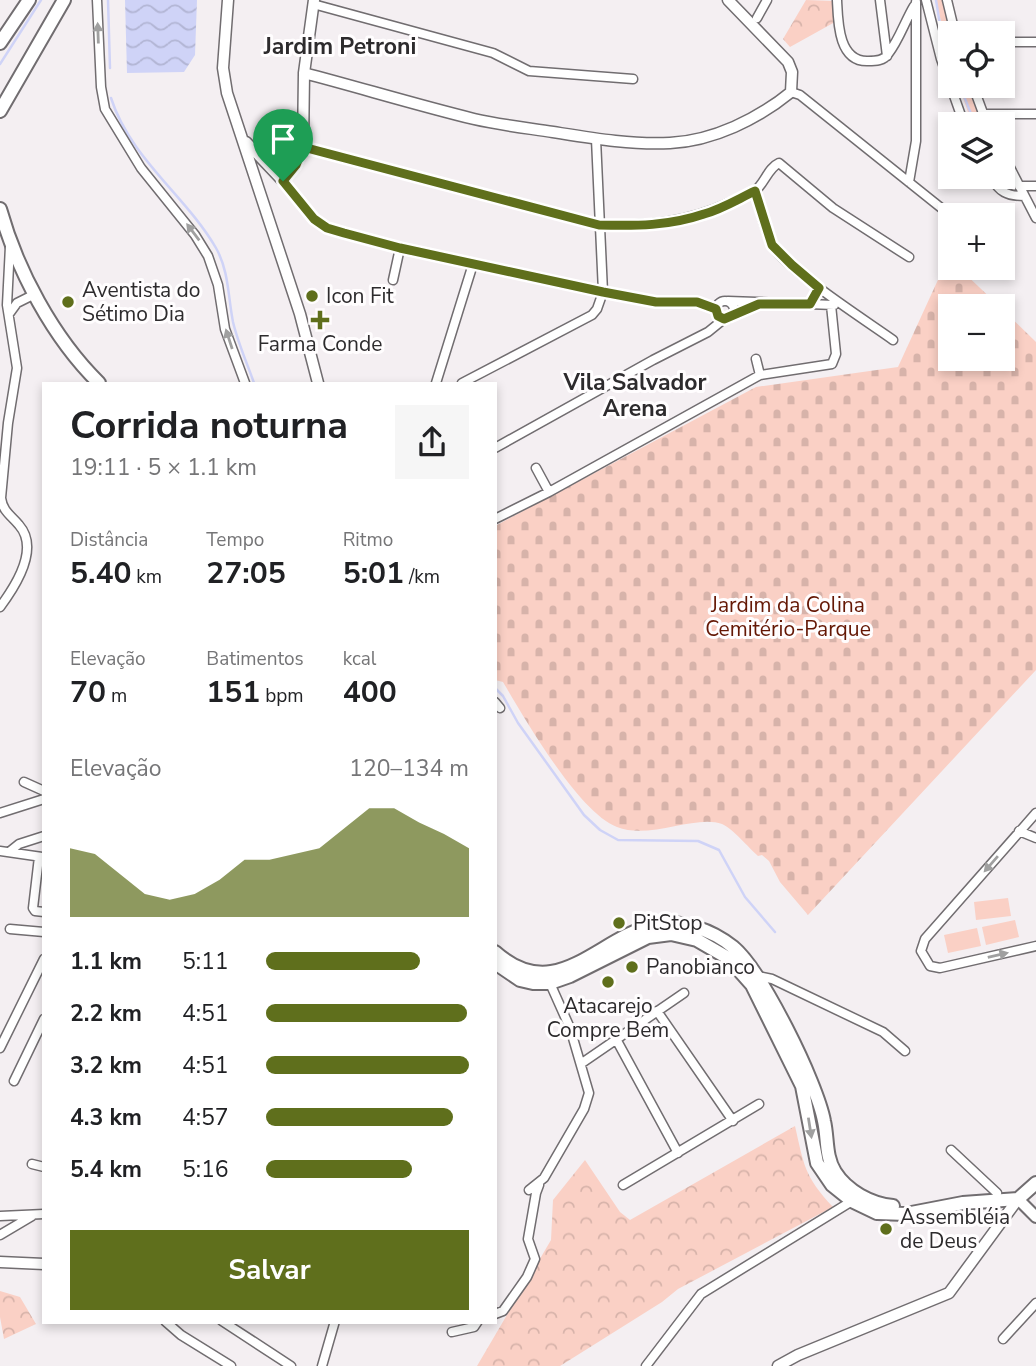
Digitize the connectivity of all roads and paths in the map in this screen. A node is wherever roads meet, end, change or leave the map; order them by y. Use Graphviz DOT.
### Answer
graph roads {
  1 [pos="29,0"];
  2 [pos="64,0"];
  3 [pos="97,0"];
  4 [pos="228,0"];
  5 [pos="728,0"];
  6 [pos="767,0"];
  7 [pos="837,0"];
  8 [pos="880,0"];
  9 [pos="926,0"];
  10 [pos="947,0"];
  11 [pos="916,1"];
  12 [pos="313,2"];
  13 [pos="758,18"];
  14 [pos="951,21"];
  15 [pos="1015,42"];
  16 [pos="1036,42"];
  17 [pos="0,43"];
  18 [pos="887,56"];
  19 [pos="304,73"];
  20 [pos="634,79"];
  21 [pos="791,92"];
  22 [pos="960,112"];
  23 [pos="1,113"];
  24 [pos="1015,114"];
  25 [pos="1036,114"];
  26 [pos="243,138"];
  27 [pos="596,139"];
  28 [pos="303,147"];
  29 [pos="1015,178"];
  30 [pos="283,181"];
  31 [pos="909,182"];
  32 [pos="1019,186"];
  33 [pos="1036,186"];
  34 [pos="999,189"];
  35 [pos="755,191"];
  36 [pos="1024,196"];
  37 [pos="938,205"];
  38 [pos="0,209"];
  39 [pos="1036,218"];
  40 [pos="0,225"];
  41 [pos="599,225"];
  42 [pos="10,242"];
  43 [pos="400,248"];
  44 [pos="909,257"];
  45 [pos="472,264"];
  46 [pos="23,270"];
  47 [pos="7,279"];
  48 [pos="393,280"];
  49 [pos="819,288"];
  50 [pos="603,292"];
  51 [pos="29,297"];
  52 [pos="722,304"];
  53 [pos="759,304"];
  54 [pos="810,304"];
  55 [pos="844,304"];
  56 [pos="831,305"];
  57 [pos="9,317"];
  58 [pos="728,318"];
  59 [pos="893,340"];
  60 [pos="756,359"];
  61 [pos="760,375"];
  62 [pos="98,382"];
  63 [pos="244,382"];
  64 [pos="318,382"];
  65 [pos="436,382"];
  66 [pos="465,382"];
  67 [pos="497,447"];
  68 [pos="536,468"];
  69 [pos="549,492"];
  70 [pos="497,518"];
  71 [pos="0,607"];
  72 [pos="24,782"];
  73 [pos="42,790"];
  74 [pos="42,800"];
  75 [pos="0,813"];
  76 [pos="1036,813"];
  77 [pos="1019,831"];
  78 [pos="42,837"];
  79 [pos="1036,838"];
  80 [pos="5,852"];
  81 [pos="41,857"];
  82 [pos="42,912"];
  83 [pos="10,929"];
  84 [pos="42,932"];
  85 [pos="1036,946"];
  86 [pos="497,953"];
  87 [pos="42,963"];
  88 [pos="497,964"];
  89 [pos="758,976"];
  90 [pos="549,978"];
  91 [pos="684,993"];
  92 [pos="657,1011"];
  93 [pos="42,1023"];
  94 [pos="615,1039"];
  95 [pos="0,1048"];
  96 [pos="905,1051"];
  97 [pos="582,1063"];
  98 [pos="14,1081"];
  99 [pos="759,1104"];
  100 [pos="733,1121"];
  101 [pos="951,1150"];
  102 [pos="678,1153"];
  103 [pos="32,1164"];
  104 [pos="42,1166"];
  105 [pos="542,1179"];
  106 [pos="1036,1183"];
  107 [pos="623,1185"];
  108 [pos="529,1190"];
  109 [pos="997,1193"];
  110 [pos="1021,1196"];
  111 [pos="852,1202"];
  112 [pos="871,1206"];
  113 [pos="39,1214"];
  114 [pos="0,1216"];
  115 [pos="1036,1217"];
  116 [pos="0,1235"];
  117 [pos="0,1262"];
  118 [pos="42,1264"];
  119 [pos="1036,1303"];
  120 [pos="497,1313"];
  121 [pos="168,1324"];
  122 [pos="227,1324"];
  123 [pos="334,1324"];
  124 [pos="476,1324"];
  125 [pos="452,1332"];
  126 [pos="1003,1339"];
  127 [pos="231,1366"];
  128 [pos="291,1366"];
  129 [pos="322,1366"];
  130 [pos="646,1366"];
  131 [pos="778,1366"];
  1 -- 17 [label="main road"];
  2 -- 23 [label="main road"];
  63 -- 3 [label="street, one-way"];
  4 -- 26 [label="street"];
  5 -- 21 [label="street"];
  6 -- 13 [label="street"];
  7 -- 18 [label="street"];
  8 -- 18 [label="street"];
  9 -- 22 [label="street"];
  10 -- 14 [label="street"];
  11 -- 18 [label="street"];
  11 -- 31 [label="street"];
  12 -- 19 [label="street"];
  12 -- 20 [label="street"];
  15 -- 16 [label="street"];
  19 -- 27 [label="street"];
  19 -- 28 [label="street"];
  21 -- 27 [label="street"];
  21 -- 31 [label="street"];
  24 -- 25 [label="street"];
  26 -- 30 [label="street"];
  26 -- 64 [label="street"];
  27 -- 41 [label="street"];
  28 -- 30 [label="street"];
  28 -- 41 [label="street"];
  29 -- 32 [label="street"];
  30 -- 43 [label="street"];
  31 -- 37 [label="street"];
  32 -- 33 [label="street"];
  32 -- 36 [label="street"];
  34 -- 36 [label="street"];
  35 -- 41 [label="street"];
  35 -- 44 [label="street"];
  35 -- 49 [label="street"];
  36 -- 39 [label="street"];
  38 -- 42 [label="main road"];
  40 -- 42 [label="main road"];
  41 -- 50 [label="street"];
  42 -- 46 [label="main road"];
  42 -- 47 [label="street"];
  43 -- 45 [label="street"];
  43 -- 48 [label="street"];
  45 -- 50 [label="street"];
  45 -- 65 [label="street"];
  46 -- 47 [label="street"];
  46 -- 51 [label="main road"];
  47 -- 51 [label="street"];
  47 -- 57 [label="street"];
  49 -- 54 [label="street"];
  49 -- 55 [label="street"];
  50 -- 52 [label="street"];
  50 -- 66 [label="street"];
  51 -- 57 [label="street"];
  51 -- 62 [label="main road"];
  52 -- 53 [label="street"];
  52 -- 58 [label="street"];
  52 -- 58 [label="street"];
  53 -- 54 [label="street"];
  53 -- 58 [label="street"];
  54 -- 56 [label="street"];
  55 -- 56 [label="street"];
  55 -- 59 [label="street"];
  56 -- 61 [label="street"];
  57 -- 71 [label="street"];
  58 -- 67 [label="street"];
  60 -- 61 [label="street"];
  61 -- 69 [label="street"];
  68 -- 69 [label="street"];
  69 -- 70 [label="street"];
  72 -- 73 [label="street"];
  74 -- 75 [label="street"];
  76 -- 77 [label="street"];
  77 -- 79 [label="street"];
  77 -- 85 [label="street, one-way"];
  78 -- 80 [label="street"];
  80 -- 81 [label="street"];
  81 -- 82 [label="street"];
  83 -- 84 [label="street"];
  86 -- 90 [label="main road"];
  87 -- 95 [label="street"];
  88 -- 90 [label="main road"];
  89 -- 90 [label="main road"];
  89 -- 96 [label="street"];
  89 -- 112 [label="main road"];
  90 -- 97 [label="street"];
  90 -- 111 [label="main road, one-way"];
  91 -- 92 [label="street"];
  92 -- 94 [label="street"];
  92 -- 100 [label="street"];
  93 -- 98 [label="street"];
  94 -- 97 [label="street"];
  94 -- 102 [label="street"];
  97 -- 105 [label="street"];
  99 -- 100 [label="street"];
  100 -- 102 [label="street"];
  101 -- 109 [label="street"];
  102 -- 107 [label="street"];
  103 -- 104 [label="street"];
  105 -- 108 [label="street"];
  105 -- 120 [label="street"];
  106 -- 110 [label="main road"];
  109 -- 110 [label="main road"];
  109 -- 112 [label="main road"];
  110 -- 112 [label="main road"];
  110 -- 115 [label="main road"];
  110 -- 131 [label="street"];
  111 -- 112 [label="main road"];
  111 -- 130 [label="street"];
  113 -- 114 [label="street"];
  113 -- 116 [label="street"];
  117 -- 118 [label="street"];
  119 -- 126 [label="street"];
  121 -- 127 [label="street"];
  122 -- 128 [label="street"];
  123 -- 129 [label="street"];
  124 -- 125 [label="street"];
}
